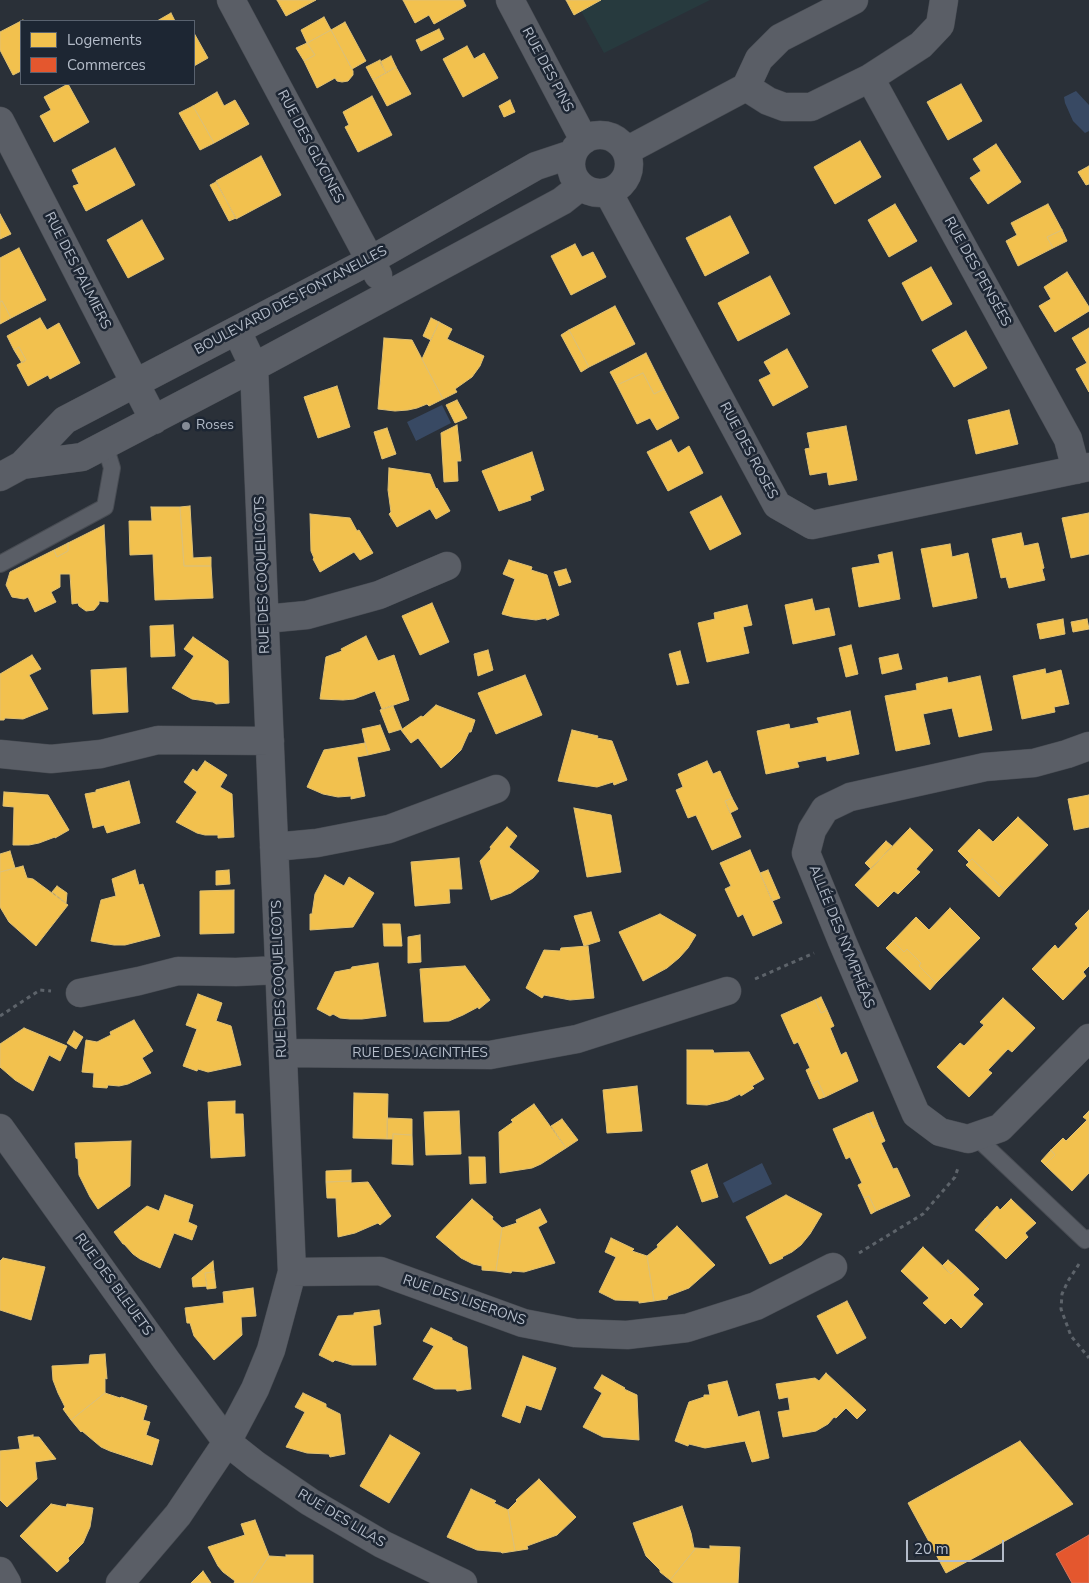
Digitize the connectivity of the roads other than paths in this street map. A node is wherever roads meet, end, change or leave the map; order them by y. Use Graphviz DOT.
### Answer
graph roads {
  1 [pos="231,0"];
  2 [pos="510,0"];
  3 [pos="854,0"];
  4 [pos="944,0"];
  5 [pos="870,78"];
  6 [pos="746,87"];
  7 [pos="0,122"];
  8 [pos="578,147"];
  9 [pos="626,151"];
  10 [pos="581,186"];
  11 [pos="608,192"];
  12 [pos="371,260"];
  13 [pos="387,295"];
  14 [pos="237,331"];
  15 [pos="254,367"];
  16 [pos="136,384"];
  17 [pos="154,420"];
  18 [pos="105,445"];
  19 [pos="1082,468"];
  20 [pos="11,471"];
  21 [pos="0,564"];
  22 [pos="447,566"];
  23 [pos="265,619"];
  24 [pos="270,742"];
  25 [pos="1089,746"];
  26 [pos="0,754"];
  27 [pos="496,789"];
  28 [pos="274,846"];
  29 [pos="280,970"];
  30 [pos="727,991"];
  31 [pos="80,992"];
  32 [pos="1089,1038"];
  33 [pos="283,1053"];
  34 [pos="0,1128"];
  35 [pos="972,1137"];
  36 [pos="1087,1239"];
  37 [pos="833,1267"];
  38 [pos="292,1272"];
  39 [pos="227,1442"];
  40 [pos="0,1571"];
  41 [pos="7,1583"];
  42 [pos="120,1583"];
  43 [pos="463,1583"];
  1 -- 12 [label="street, RUE DES GLYCINES"];
  2 -- 8 [label="street, RUE DES PINS"];
  3 -- 6 [label="street"];
  4 -- 5 [label="street"];
  5 -- 6 [label="street"];
  5 -- 19 [label="street, RUE DES PENSÉES"];
  6 -- 9 [label="street"];
  7 -- 16 [label="street, RUE DES PALMIERS"];
  8 -- 9 [label="street, BOULEVARD DES FONTANELLES"];
  8 -- 10 [label="street"];
  8 -- 12 [label="street, BOULEVARD DES FONTANELLES"];
  9 -- 11 [label="street"];
  10 -- 11 [label="street"];
  10 -- 13 [label="street, BOULEVARD DES FONTANELLES"];
  11 -- 19 [label="street, RUE DES ROSES"];
  12 -- 13 [label="street, RUE DES GLYCINES"];
  12 -- 14 [label="street, BOULEVARD DES FONTANELLES"];
  13 -- 15 [label="street, BOULEVARD DES FONTANELLES"];
  14 -- 15 [label="street, RUE DES COQUELICOTS"];
  14 -- 16 [label="street, BOULEVARD DES FONTANELLES"];
  15 -- 17 [label="street, BOULEVARD DES FONTANELLES"];
  15 -- 23 [label="street, RUE DES COQUELICOTS"];
  16 -- 17 [label="street, RUE DES PALMIERS"];
  16 -- 20 [label="street, BOULEVARD DES FONTANELLES"];
  17 -- 18 [label="street, BOULEVARD DES FONTANELLES"];
  18 -- 20 [label="street, BOULEVARD DES FONTANELLES"];
  18 -- 21 [label="lane"];
  22 -- 23 [label="street"];
  23 -- 24 [label="street, RUE DES COQUELICOTS"];
  24 -- 26 [label="street"];
  24 -- 28 [label="street, RUE DES COQUELICOTS"];
  25 -- 35 [label="street, ALLÉE DES NYMPHÉAS"];
  27 -- 28 [label="street"];
  28 -- 29 [label="street, RUE DES COQUELICOTS"];
  29 -- 31 [label="street"];
  29 -- 33 [label="street, RUE DES COQUELICOTS"];
  30 -- 33 [label="street, RUE DES JACINTHES"];
  32 -- 35 [label="street"];
  33 -- 38 [label="street, RUE DES COQUELICOTS"];
  34 -- 39 [label="street, RUE DES BLEUETS"];
  35 -- 36 [label="lane"];
  37 -- 38 [label="street, RUE DES LISERONS"];
  38 -- 39 [label="street, RUE DES COQUELICOTS"];
  39 -- 42 [label="street, RUE DES COQUELICOTS"];
  39 -- 43 [label="street, RUE DES LILAS"];
  40 -- 41 [label="street"];
}
